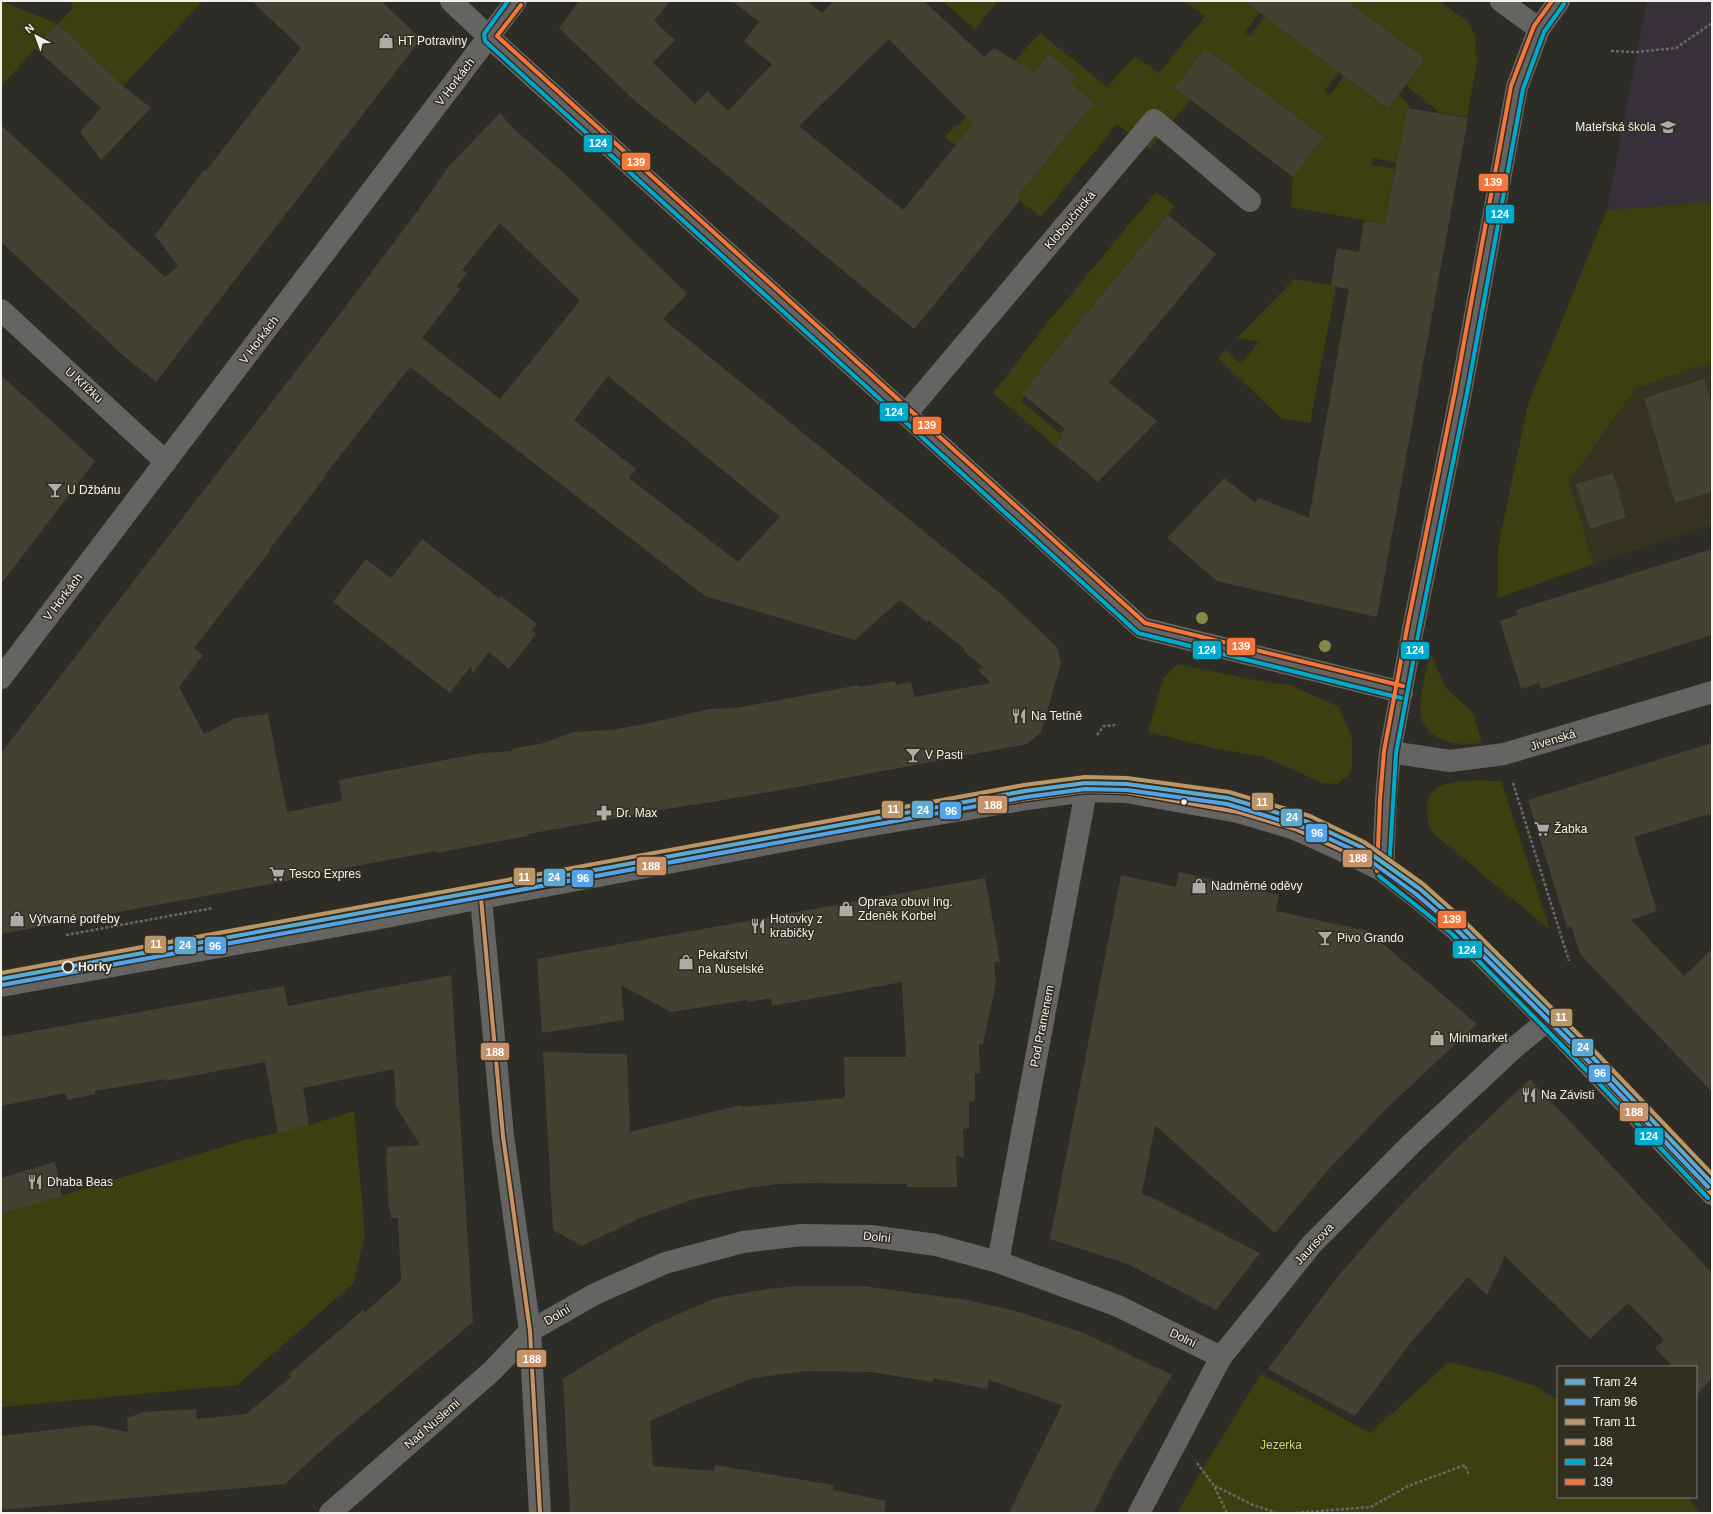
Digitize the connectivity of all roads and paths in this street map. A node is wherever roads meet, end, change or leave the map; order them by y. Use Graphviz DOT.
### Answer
graph roads {
  1 [pos="451,1"];
  2 [pos="516,1"];
  3 [pos="1501,1"];
  4 [pos="1558,1"];
  5 [pos="1712,24"];
  6 [pos="1539,29"];
  7 [pos="488,37"];
  8 [pos="1611,51"];
  9 [pos="1250,201"];
  10 [pos="1,310"];
  11 [pos="906,414"];
  12 [pos="166,462"];
  13 [pos="1,678"];
  14 [pos="1402,692"];
  15 [pos="1712,692"];
  16 [pos="1115,725"];
  17 [pos="1097,735"];
  18 [pos="1390,752"];
  19 [pos="1513,783"];
  20 [pos="1086,791"];
  21 [pos="1383,871"];
  22 [pos="481,898"];
  23 [pos="213,908"];
  24 [pos="66,935"];
  25 [pos="1569,961"];
  26 [pos="1,986"];
  27 [pos="1547,1021"];
  28 [pos="1712,1194"];
  29 [pos="998,1262"];
  30 [pos="530,1331"];
  31 [pos="1221,1357"];
  32 [pos="1197,1462"];
  33 [pos="1469,1476"];
  34 [pos="1214,1486"];
  35 [pos="330,1513"];
  36 [pos="540,1513"];
  37 [pos="1140,1513"];
  38 [pos="1227,1513"];
  39 [pos="1277,1513"];
  40 [pos="1296,1513"];
  1 -- 7 [label="street"];
  2 -- 7 [label="street, V Horkách"];
  3 -- 6 [label="street"];
  4 -- 6 [label="street"];
  5 -- 8 [label="path"];
  6 -- 14 [label="street"];
  7 -- 11 [label="street"];
  7 -- 12 [label="street, V Horkách"];
  9 -- 11 [label="street, Kloboučnická"];
  10 -- 12 [label="street, U Křížku"];
  11 -- 14 [label="street"];
  12 -- 13 [label="street, V Horkách"];
  14 -- 18 [label="street"];
  15 -- 18 [label="street, Jivenská"];
  16 -- 17 [label="path"];
  18 -- 21 [label="street"];
  19 -- 25 [label="path"];
  20 -- 21 [label="street"];
  20 -- 22 [label="street"];
  20 -- 29 [label="street, Pod Pramenem"];
  21 -- 27 [label="street"];
  22 -- 26 [label="street"];
  22 -- 30 [label="street"];
  23 -- 24 [label="path"];
  27 -- 28 [label="street"];
  27 -- 31 [label="street, Jaurisova"];
  29 -- 30 [label="street, Dolní"];
  29 -- 31 [label="street, Dolní"];
  30 -- 35 [label="street, Nad Nuslemi"];
  30 -- 36 [label="street"];
  31 -- 37 [label="street, Jaurisova"];
  32 -- 34 [label="path"];
  33 -- 40 [label="path"];
  34 -- 38 [label="path"];
  34 -- 39 [label="path"];
}
